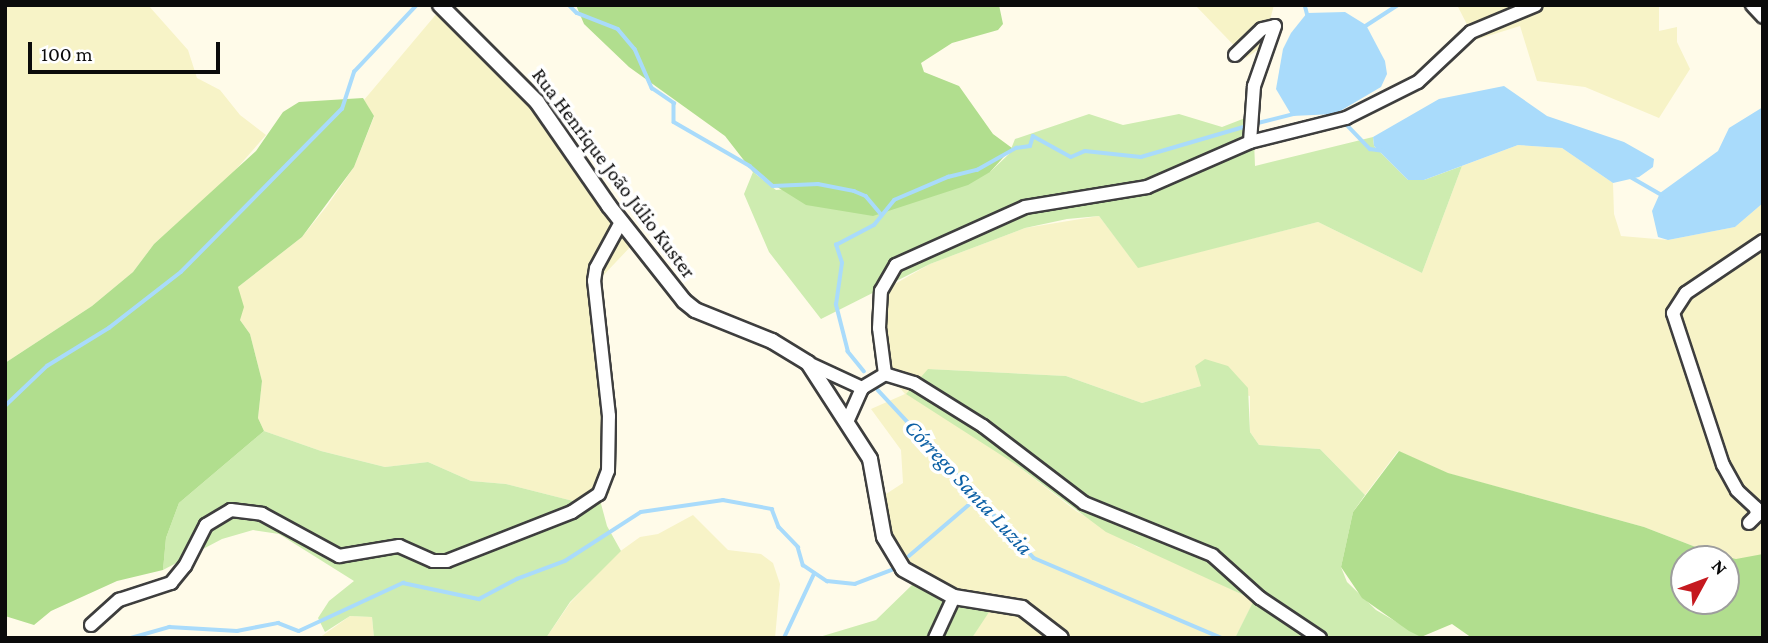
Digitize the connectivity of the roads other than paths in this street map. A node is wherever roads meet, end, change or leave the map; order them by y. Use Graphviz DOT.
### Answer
graph roads {
  1 [pos="440,5"];
  2 [pos="1536,5"];
  3 [pos="1752,5"];
  4 [pos="1763,16"];
  5 [pos="1235,55"];
  6 [pos="1250,142"];
  7 [pos="621,222"];
  8 [pos="1763,241"];
  9 [pos="808,363"];
  10 [pos="885,374"];
  11 [pos="862,387"];
  12 [pos="847,422"];
  13 [pos="1749,523"];
  14 [pos="954,597"];
  15 [pos="91,625"];
  16 [pos="935,638"];
  17 [pos="1061,638"];
  18 [pos="1320,638"];
  1 -- 7 [label="street, Rua Henrique João Júlio Kuster"];
  2 -- 6 [label="street"];
  3 -- 4 [label="street"];
  5 -- 6 [label="street"];
  6 -- 10 [label="street"];
  7 -- 9 [label="street, Rua Henrique João Júlio Kuster"];
  7 -- 15 [label="street"];
  8 -- 13 [label="street"];
  9 -- 11 [label="street"];
  9 -- 12 [label="street, Rua Henrique João Júlio Kuster"];
  10 -- 11 [label="street"];
  10 -- 18 [label="street"];
  11 -- 12 [label="street"];
  12 -- 14 [label="street, Rua Henrique João Júlio Kuster"];
  14 -- 16 [label="street"];
  14 -- 17 [label="street, Rua Henrique João Júlio Kuster"];
}
